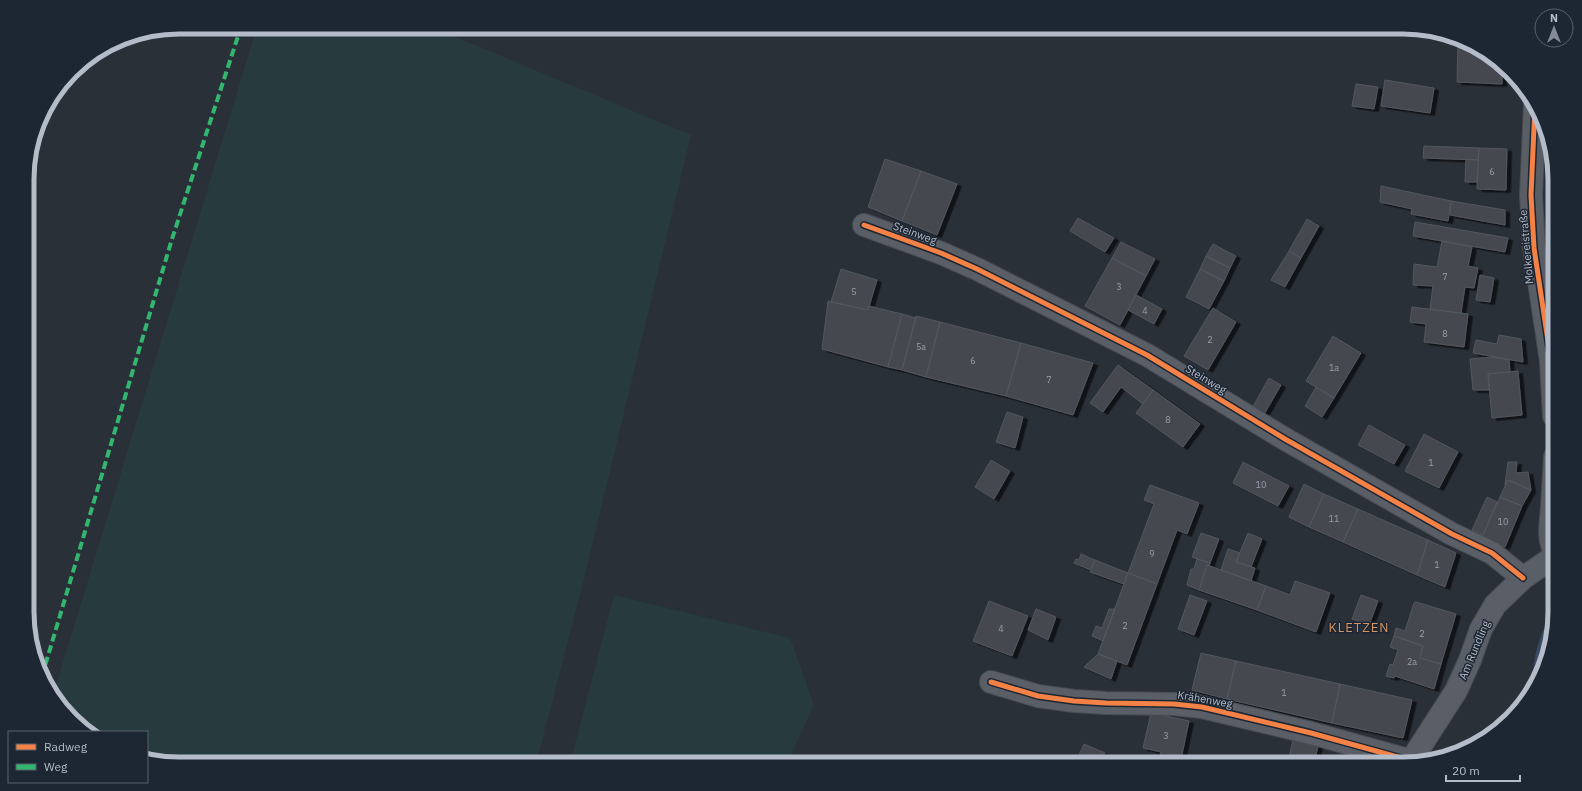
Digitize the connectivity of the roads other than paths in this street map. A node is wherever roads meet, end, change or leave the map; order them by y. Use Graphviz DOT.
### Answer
graph roads {
  1 [pos="1534,118"];
  2 [pos="864,225"];
  3 [pos="1548,336"];
  4 [pos="1548,561"];
  5 [pos="1523,578"];
  6 [pos="991,682"];
  7 [pos="1393,757"];
  8 [pos="1413,757"];
  1 -- 3 [label="street, Molkereistraße"];
  2 -- 5 [label="street, Steinweg"];
  4 -- 5 [label="street, Am Rundling"];
  5 -- 8 [label="street, Am Rundling"];
  6 -- 7 [label="street, Krähenweg"];
}
